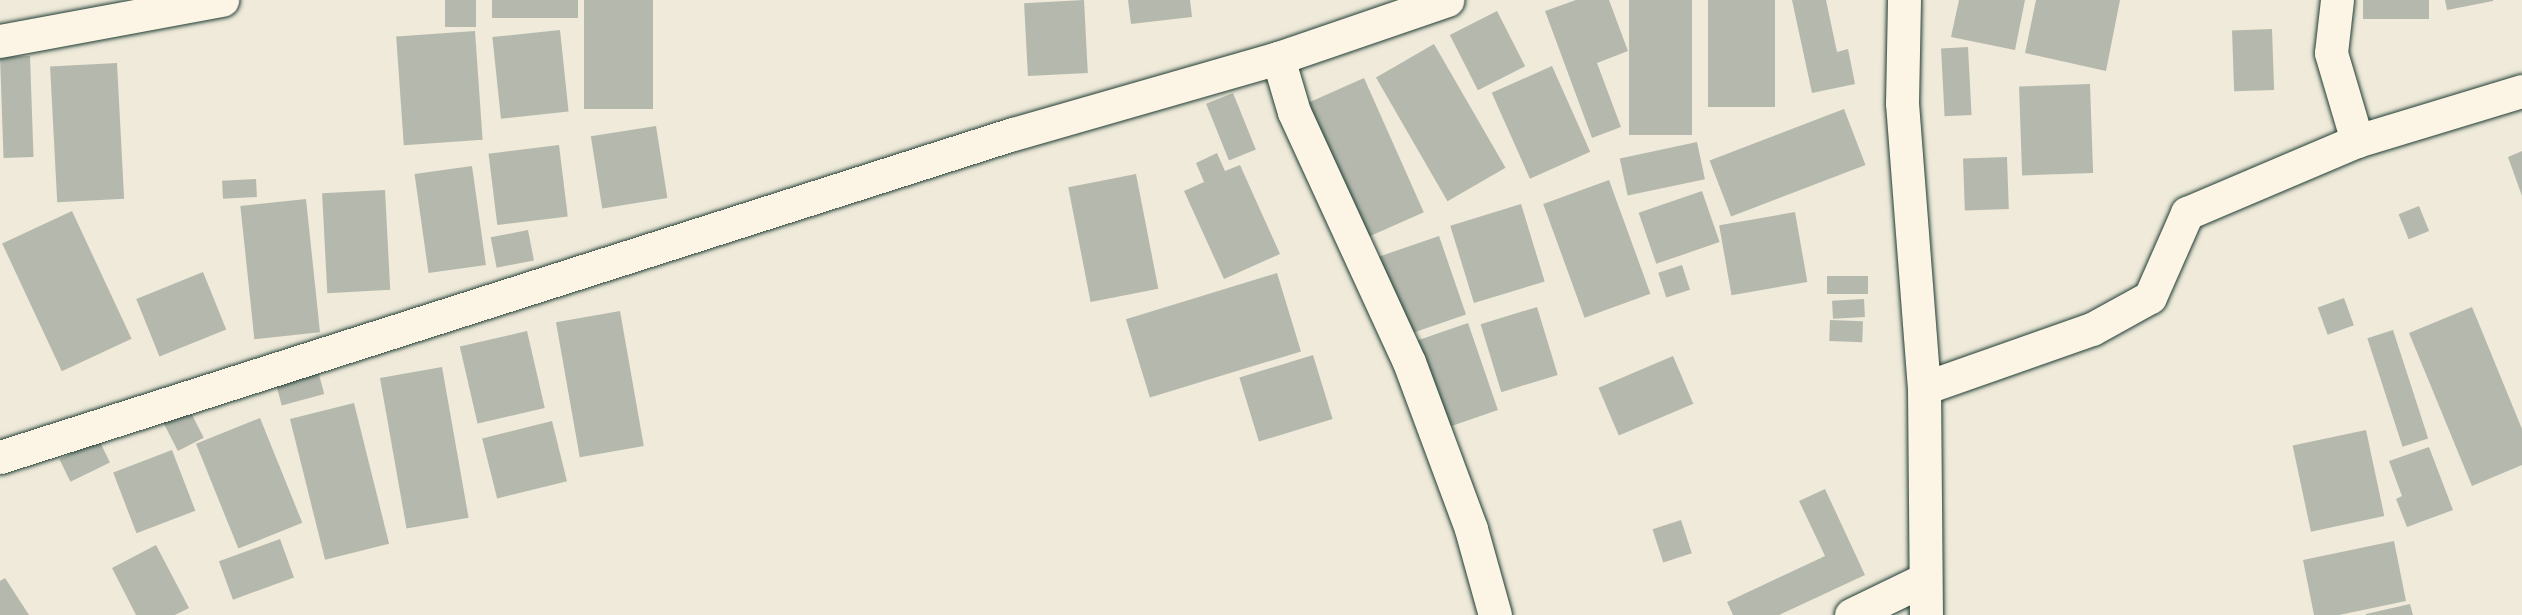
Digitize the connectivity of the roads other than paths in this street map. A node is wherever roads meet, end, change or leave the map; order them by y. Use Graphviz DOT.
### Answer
graph roads {
  1 [pos="222,0"];
  2 [pos="1447,0"];
  3 [pos="1904,0"];
  4 [pos="2337,0"];
  5 [pos="0,41"];
  6 [pos="1278,58"];
  7 [pos="2522,91"];
  8 [pos="2357,141"];
  9 [pos="1924,388"];
  10 [pos="0,458"];
  11 [pos="1923,580"];
  12 [pos="1495,615"];
  13 [pos="1851,615"];
  14 [pos="1926,615"];
  1 -- 5 [label="street"];
  2 -- 6 [label="street"];
  3 -- 9 [label="street"];
  4 -- 8 [label="street"];
  6 -- 10 [label="street"];
  6 -- 12 [label="street"];
  7 -- 8 [label="street"];
  8 -- 9 [label="street"];
  9 -- 11 [label="street"];
  11 -- 13 [label="street"];
  11 -- 14 [label="street"];
}
